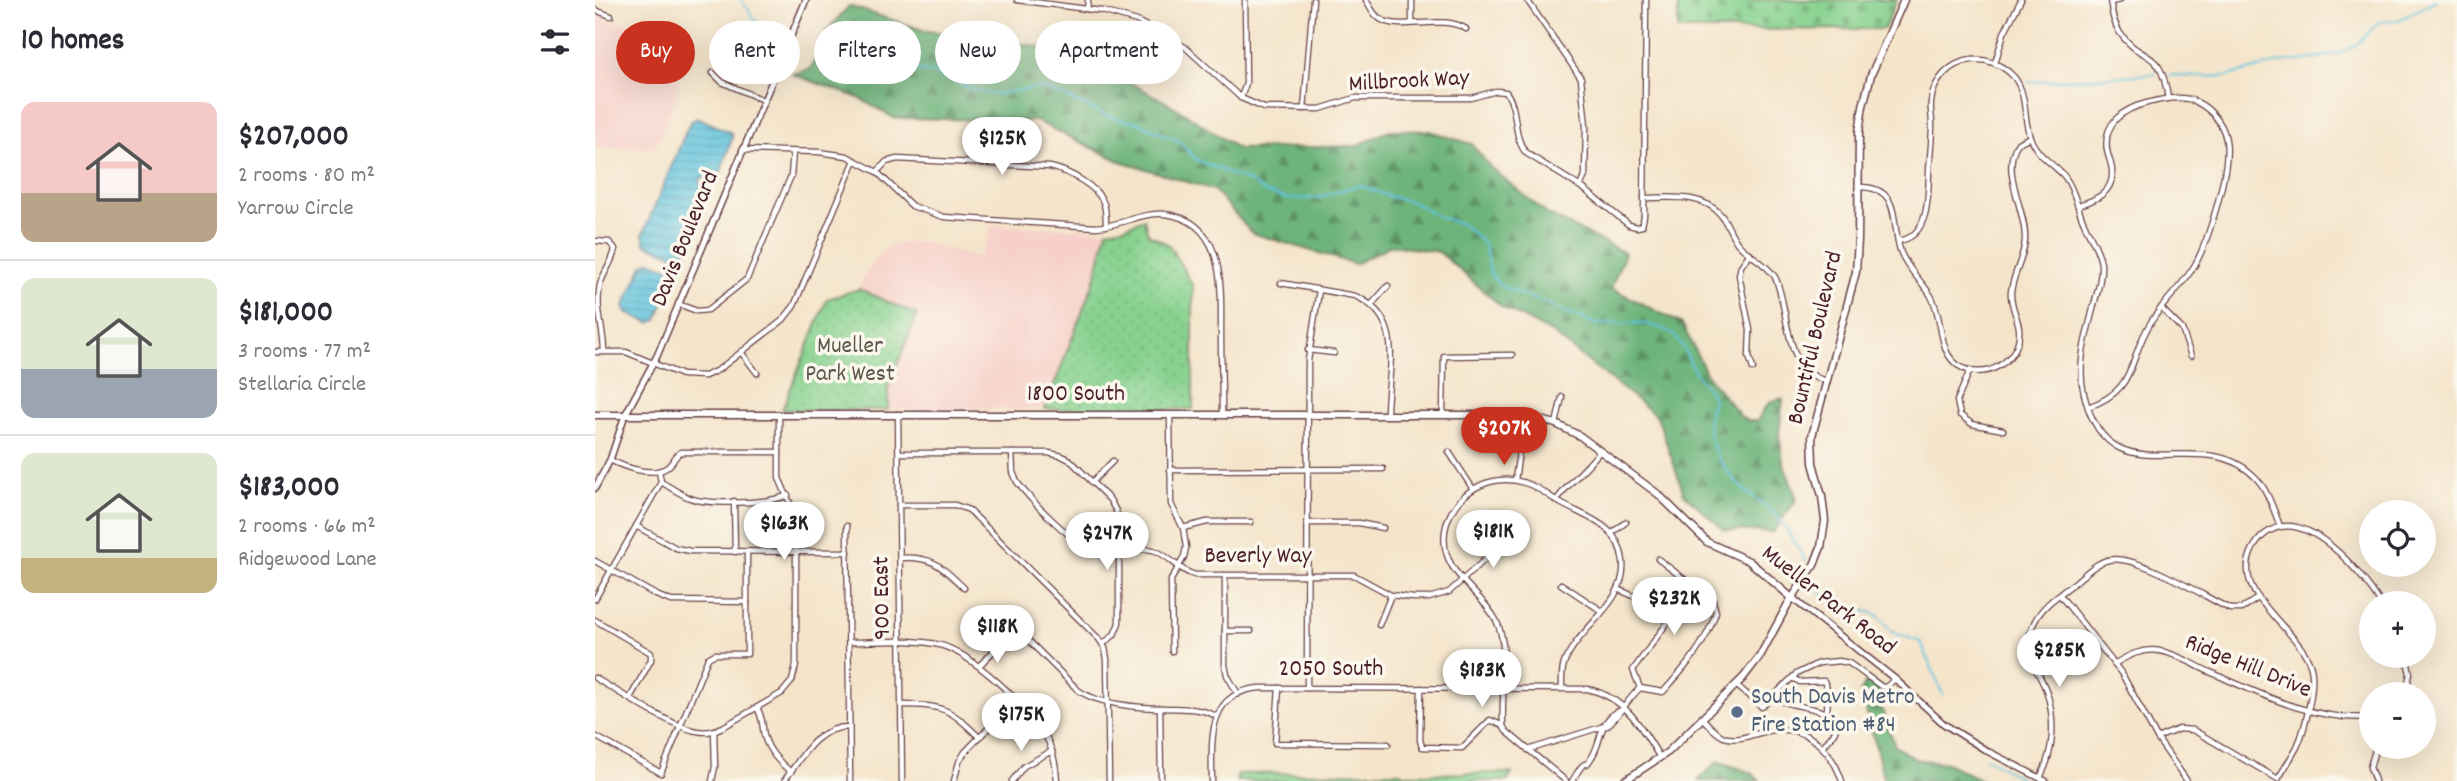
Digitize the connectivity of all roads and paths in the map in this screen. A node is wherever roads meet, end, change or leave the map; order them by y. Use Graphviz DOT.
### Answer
graph roads {
  1 [pos="806,0"];
  2 [pos="1017,0"];
  3 [pos="1088,0"];
  4 [pos="1245,0"];
  5 [pos="1313,0"];
  6 [pos="1366,0"];
  7 [pos="1412,0"];
  8 [pos="1527,0"];
  9 [pos="1646,0"];
  10 [pos="1904,0"];
  11 [pos="2021,0"];
  12 [pos="2120,0"];
  13 [pos="2111,1"];
  14 [pos="1087,9"];
  15 [pos="595,10"];
  16 [pos="611,16"];
  17 [pos="1412,23"];
  18 [pos="1466,29"];
  19 [pos="1995,63"];
  20 [pos="727,84"];
  21 [pos="1241,98"];
  22 [pos="2168,99"];
  23 [pos="763,100"];
  24 [pos="1304,108"];
  25 [pos="2029,137"];
  26 [pos="742,150"];
  27 [pos="793,152"];
  28 [pos="855,159"];
  29 [pos="877,172"];
  30 [pos="1580,186"];
  31 [pos="1859,187"];
  32 [pos="1644,198"];
  33 [pos="2079,205"];
  34 [pos="1106,226"];
  35 [pos="595,241"];
  36 [pos="1898,241"];
  37 [pos="1750,253"];
  38 [pos="1280,283"];
  39 [pos="1388,286"];
  40 [pos="1319,290"];
  41 [pos="597,295"];
  42 [pos="678,304"];
  43 [pos="1371,305"];
  44 [pos="2161,308"];
  45 [pos="1308,350"];
  46 [pos="595,352"];
  47 [pos="604,352"];
  48 [pos="741,352"];
  49 [pos="1334,353"];
  50 [pos="1511,355"];
  51 [pos="2191,356"];
  52 [pos="653,363"];
  53 [pos="1753,369"];
  54 [pos="1971,370"];
  55 [pos="757,373"];
  56 [pos="1826,381"];
  57 [pos="1563,397"];
  58 [pos="2088,407"];
  59 [pos="1387,413"];
  60 [pos="1443,413"];
  61 [pos="898,414"];
  62 [pos="1170,414"];
  63 [pos="1221,414"];
  64 [pos="1307,414"];
  65 [pos="595,415"];
  66 [pos="625,415"];
  67 [pos="779,415"];
  68 [pos="1556,424"];
  69 [pos="2003,430"];
  70 [pos="1600,450"];
  71 [pos="779,452"];
  72 [pos="1449,452"];
  73 [pos="1519,452"];
  74 [pos="899,453"];
  75 [pos="1011,453"];
  76 [pos="610,460"];
  77 [pos="1113,461"];
  78 [pos="1307,469"];
  79 [pos="1170,470"];
  80 [pos="1383,470"];
  81 [pos="659,471"];
  82 [pos="1515,480"];
  83 [pos="661,482"];
  84 [pos="1092,482"];
  85 [pos="595,488"];
  86 [pos="1473,489"];
  87 [pos="787,495"];
  88 [pos="734,501"];
  89 [pos="1556,501"];
  90 [pos="899,505"];
  91 [pos="1251,522"];
  92 [pos="1626,522"];
  93 [pos="1307,523"];
  94 [pos="636,526"];
  95 [pos="847,526"];
  96 [pos="2280,526"];
  97 [pos="1183,528"];
  98 [pos="1383,528"];
  99 [pos="1612,533"];
  100 [pos="1512,543"];
  101 [pos="1119,550"];
  102 [pos="735,552"];
  103 [pos="747,552"];
  104 [pos="797,552"];
  105 [pos="848,552"];
  106 [pos="900,558"];
  107 [pos="1658,559"];
  108 [pos="595,561"];
  109 [pos="1177,568"];
  110 [pos="611,570"];
  111 [pos="1225,576"];
  112 [pos="1307,576"];
  113 [pos="1462,580"];
  114 [pos="1686,581"];
  115 [pos="1561,584"];
  116 [pos="964,588"];
  117 [pos="1618,589"];
  118 [pos="2371,591"];
  119 [pos="1391,594"];
  120 [pos="2060,595"];
  121 [pos="1792,598"];
  122 [pos="2258,598"];
  123 [pos="595,599"];
  124 [pos="747,603"];
  125 [pos="1602,611"];
  126 [pos="1672,614"];
  127 [pos="595,620"];
  128 [pos="1379,625"];
  129 [pos="1225,631"];
  130 [pos="1251,631"];
  131 [pos="849,642"];
  132 [pos="901,642"];
  133 [pos="1103,644"];
  134 [pos="1172,651"];
  135 [pos="2114,664"];
  136 [pos="980,665"];
  137 [pos="595,678"];
  138 [pos="1792,678"];
  139 [pos="1895,679"];
  140 [pos="1736,685"];
  141 [pos="1502,687"];
  142 [pos="1562,687"];
  143 [pos="1279,688"];
  144 [pos="1307,688"];
  145 [pos="1421,688"];
  146 [pos="1640,688"];
  147 [pos="1238,694"];
  148 [pos="630,698"];
  149 [pos="1773,698"];
  150 [pos="1015,701"];
  151 [pos="1108,701"];
  152 [pos="901,705"];
  153 [pos="757,708"];
  154 [pos="1160,708"];
  155 [pos="1622,708"];
  156 [pos="2307,710"];
  157 [pos="1827,713"];
  158 [pos="1216,716"];
  159 [pos="2359,717"];
  160 [pos="1703,719"];
  161 [pos="680,726"];
  162 [pos="1503,726"];
  163 [pos="849,727"];
  164 [pos="1602,727"];
  165 [pos="714,731"];
  166 [pos="595,736"];
  167 [pos="979,737"];
  168 [pos="2157,738"];
  169 [pos="1388,744"];
  170 [pos="1546,745"];
  171 [pos="1823,746"];
  172 [pos="1528,750"];
  173 [pos="1052,751"];
  174 [pos="1537,757"];
  175 [pos="1660,758"];
  176 [pos="2372,759"];
  177 [pos="791,772"];
  178 [pos="2043,780"];
  179 [pos="2279,780"];
  180 [pos="712,781"];
  181 [pos="784,781"];
  182 [pos="850,781"];
  183 [pos="902,781"];
  184 [pos="954,781"];
  185 [pos="1012,781"];
  186 [pos="1057,781"];
  187 [pos="1109,781"];
  188 [pos="1161,781"];
  189 [pos="1212,781"];
  190 [pos="1566,781"];
  191 [pos="1572,781"];
  192 [pos="1624,781"];
  193 [pos="1842,781"];
  194 [pos="2187,781"];
  195 [pos="2375,781"];
  1 -- 23 [label="street, Davis Boulevard"];
  2 -- 14 [label="street, Millbrook Way"];
  3 -- 14 [label="street"];
  4 -- 21 [label="street"];
  5 -- 24 [label="street"];
  6 -- 17 [label="street"];
  7 -- 17 [label="street"];
  8 -- 30 [label="street"];
  9 -- 32 [label="street"];
  10 -- 31 [label="main road, Bountiful Boulevard"];
  11 -- 19 [label="street"];
  12 -- 13 [label="street"];
  13 -- 22 [label="street"];
  14 -- 21 [label="street, Millbrook Way"];
  15 -- 16 [label="street"];
  17 -- 18 [label="street"];
  19 -- 25 [label="street"];
  19 -- 36 [label="street"];
  20 -- 23 [label="street"];
  21 -- 24 [label="street, Millbrook Way"];
  22 -- 33 [label="street"];
  22 -- 44 [label="street"];
  23 -- 26 [label="street, Davis Boulevard"];
  24 -- 30 [label="street, Millbrook Way"];
  25 -- 33 [label="street"];
  25 -- 54 [label="street"];
  26 -- 27 [label="street"];
  26 -- 42 [label="street, Davis Boulevard"];
  27 -- 28 [label="street"];
  27 -- 42 [label="street"];
  28 -- 29 [label="street"];
  28 -- 48 [label="street"];
  29 -- 34 [label="street"];
  29 -- 34 [label="street"];
  30 -- 32 [label="street, Millbrook Way"];
  31 -- 36 [label="street"];
  31 -- 56 [label="main road, Bountiful Boulevard"];
  32 -- 37 [label="street"];
  33 -- 58 [label="street"];
  34 -- 63 [label="street"];
  35 -- 41 [label="street"];
  36 -- 54 [label="street"];
  37 -- 53 [label="street"];
  37 -- 56 [label="street"];
  38 -- 40 [label="street"];
  39 -- 43 [label="street"];
  40 -- 43 [label="street"];
  40 -- 45 [label="street"];
  41 -- 47 [label="street"];
  42 -- 52 [label="street, Davis Boulevard"];
  43 -- 59 [label="street"];
  44 -- 51 [label="street"];
  44 -- 58 [label="street"];
  45 -- 49 [label="street"];
  45 -- 64 [label="street"];
  46 -- 47 [label="street"];
  47 -- 52 [label="street"];
  48 -- 52 [label="street"];
  48 -- 55 [label="street"];
  50 -- 60 [label="street"];
  52 -- 66 [label="street, Davis Boulevard"];
  54 -- 69 [label="street"];
  56 -- 121 [label="main road, Bountiful Boulevard"];
  57 -- 68 [label="street"];
  58 -- 96 [label="street"];
  59 -- 60 [label="main road, 1800 South"];
  59 -- 64 [label="main road, 1800 South"];
  60 -- 68 [label="main road, 1800 South"];
  61 -- 62 [label="main road, 1800 South"];
  61 -- 67 [label="main road, 1800 South"];
  61 -- 74 [label="street, 900 East"];
  62 -- 63 [label="main road, 1800 South"];
  62 -- 79 [label="street"];
  63 -- 64 [label="main road, 1800 South"];
  64 -- 78 [label="street"];
  65 -- 66 [label="main road, 1800 South"];
  66 -- 67 [label="main road, 1800 South"];
  66 -- 76 [label="street, Davis Boulevard"];
  67 -- 71 [label="street"];
  68 -- 70 [label="main road, Mueller Park Road"];
  70 -- 89 [label="street"];
  70 -- 121 [label="main road, Mueller Park Road"];
  71 -- 81 [label="street"];
  71 -- 87 [label="street"];
  72 -- 86 [label="street"];
  73 -- 82 [label="street"];
  74 -- 75 [label="street"];
  74 -- 90 [label="street, 900 East"];
  75 -- 84 [label="street"];
  75 -- 101 [label="street, Beverly Way"];
  76 -- 81 [label="street"];
  76 -- 85 [label="street, Davis Boulevard"];
  77 -- 84 [label="street"];
  78 -- 79 [label="street"];
  78 -- 80 [label="street"];
  78 -- 93 [label="street"];
  79 -- 97 [label="street"];
  81 -- 83 [label="street"];
  82 -- 86 [label="street"];
  82 -- 89 [label="street"];
  83 -- 88 [label="street"];
  83 -- 94 [label="street"];
  84 -- 101 [label="street"];
  86 -- 113 [label="street"];
  87 -- 88 [label="street"];
  87 -- 104 [label="street"];
  88 -- 102 [label="street"];
  89 -- 99 [label="street"];
  90 -- 106 [label="street, 900 East"];
  90 -- 133 [label="street"];
  91 -- 97 [label="street"];
  92 -- 99 [label="street"];
  93 -- 98 [label="street"];
  93 -- 112 [label="street"];
  94 -- 102 [label="street"];
  94 -- 110 [label="street"];
  95 -- 105 [label="street"];
  96 -- 118 [label="street"];
  96 -- 122 [label="street"];
  97 -- 109 [label="street"];
  99 -- 117 [label="street"];
  100 -- 113 [label="street, Beverly Way"];
  101 -- 109 [label="street, Beverly Way"];
  101 -- 133 [label="street"];
  102 -- 103 [label="street"];
  103 -- 104 [label="street"];
  103 -- 124 [label="street"];
  104 -- 105 [label="street"];
  104 -- 153 [label="street"];
  105 -- 131 [label="street"];
  106 -- 116 [label="street"];
  106 -- 132 [label="street, 900 East"];
  107 -- 114 [label="street"];
  108 -- 110 [label="street"];
  109 -- 111 [label="street, Beverly Way"];
  109 -- 134 [label="street"];
  110 -- 123 [label="street"];
  110 -- 124 [label="street"];
  111 -- 112 [label="street, Beverly Way"];
  111 -- 129 [label="street"];
  112 -- 119 [label="street, Beverly Way"];
  112 -- 144 [label="street"];
  113 -- 119 [label="street, Beverly Way"];
  113 -- 141 [label="street"];
  114 -- 126 [label="street"];
  114 -- 146 [label="street"];
  115 -- 125 [label="street"];
  117 -- 125 [label="street"];
  117 -- 126 [label="street"];
  119 -- 128 [label="street"];
  120 -- 122 [label="street"];
  120 -- 135 [label="street"];
  120 -- 178 [label="street"];
  121 -- 139 [label="street, Mueller Park Road"];
  121 -- 140 [label="main road, Bountiful Boulevard"];
  122 -- 156 [label="street"];
  124 -- 161 [label="street"];
  125 -- 142 [label="street"];
  126 -- 146 [label="street"];
  127 -- 148 [label="street"];
  129 -- 130 [label="street"];
  129 -- 147 [label="street"];
  131 -- 132 [label="street"];
  131 -- 163 [label="street"];
  132 -- 136 [label="street"];
  132 -- 152 [label="street, 900 East"];
  133 -- 151 [label="street"];
  135 -- 156 [label="street, Ridge Hill Drive"];
  135 -- 168 [label="street"];
  136 -- 150 [label="street"];
  136 -- 151 [label="street"];
  137 -- 148 [label="street"];
  138 -- 139 [label="street"];
  138 -- 149 [label="street"];
  138 -- 157 [label="street"];
  139 -- 178 [label="street, Mueller Park Road"];
  140 -- 149 [label="street"];
  140 -- 160 [label="main road, Bountiful Boulevard"];
  141 -- 142 [label="street, 2050 South"];
  141 -- 145 [label="street, 2050 South"];
  141 -- 162 [label="street"];
  142 -- 155 [label="street, 2050 South"];
  143 -- 144 [label="street, 2050 South"];
  143 -- 147 [label="street, 2050 South"];
  143 -- 169 [label="street"];
  144 -- 145 [label="street, 2050 South"];
  145 -- 162 [label="street"];
  146 -- 155 [label="street"];
  147 -- 158 [label="street"];
  148 -- 161 [label="street"];
  149 -- 157 [label="street"];
  150 -- 167 [label="street"];
  150 -- 173 [label="street"];
  151 -- 154 [label="street"];
  151 -- 187 [label="street"];
  152 -- 167 [label="street"];
  152 -- 183 [label="street, 900 East"];
  153 -- 165 [label="street"];
  153 -- 177 [label="street"];
  154 -- 158 [label="street"];
  154 -- 188 [label="street"];
  155 -- 164 [label="street"];
  155 -- 175 [label="street, 2050 South"];
  156 -- 159 [label="street, Ridge Hill Drive"];
  156 -- 179 [label="street"];
  157 -- 171 [label="street"];
  158 -- 189 [label="street"];
  160 -- 171 [label="street"];
  160 -- 175 [label="main road, Bountiful Boulevard"];
  161 -- 165 [label="street"];
  161 -- 166 [label="street"];
  162 -- 172 [label="street"];
  163 -- 177 [label="street"];
  163 -- 182 [label="street"];
  164 -- 170 [label="street"];
  164 -- 191 [label="street"];
  165 -- 180 [label="street"];
  167 -- 184 [label="street"];
  168 -- 179 [label="street"];
  168 -- 194 [label="street"];
  170 -- 172 [label="street"];
  170 -- 174 [label="street"];
  171 -- 193 [label="street"];
  172 -- 174 [label="street"];
  173 -- 185 [label="street"];
  173 -- 186 [label="street"];
  174 -- 190 [label="street"];
  175 -- 192 [label="main road, Bountiful Boulevard"];
  176 -- 195 [label="street"];
  177 -- 181 [label="street"];
}
